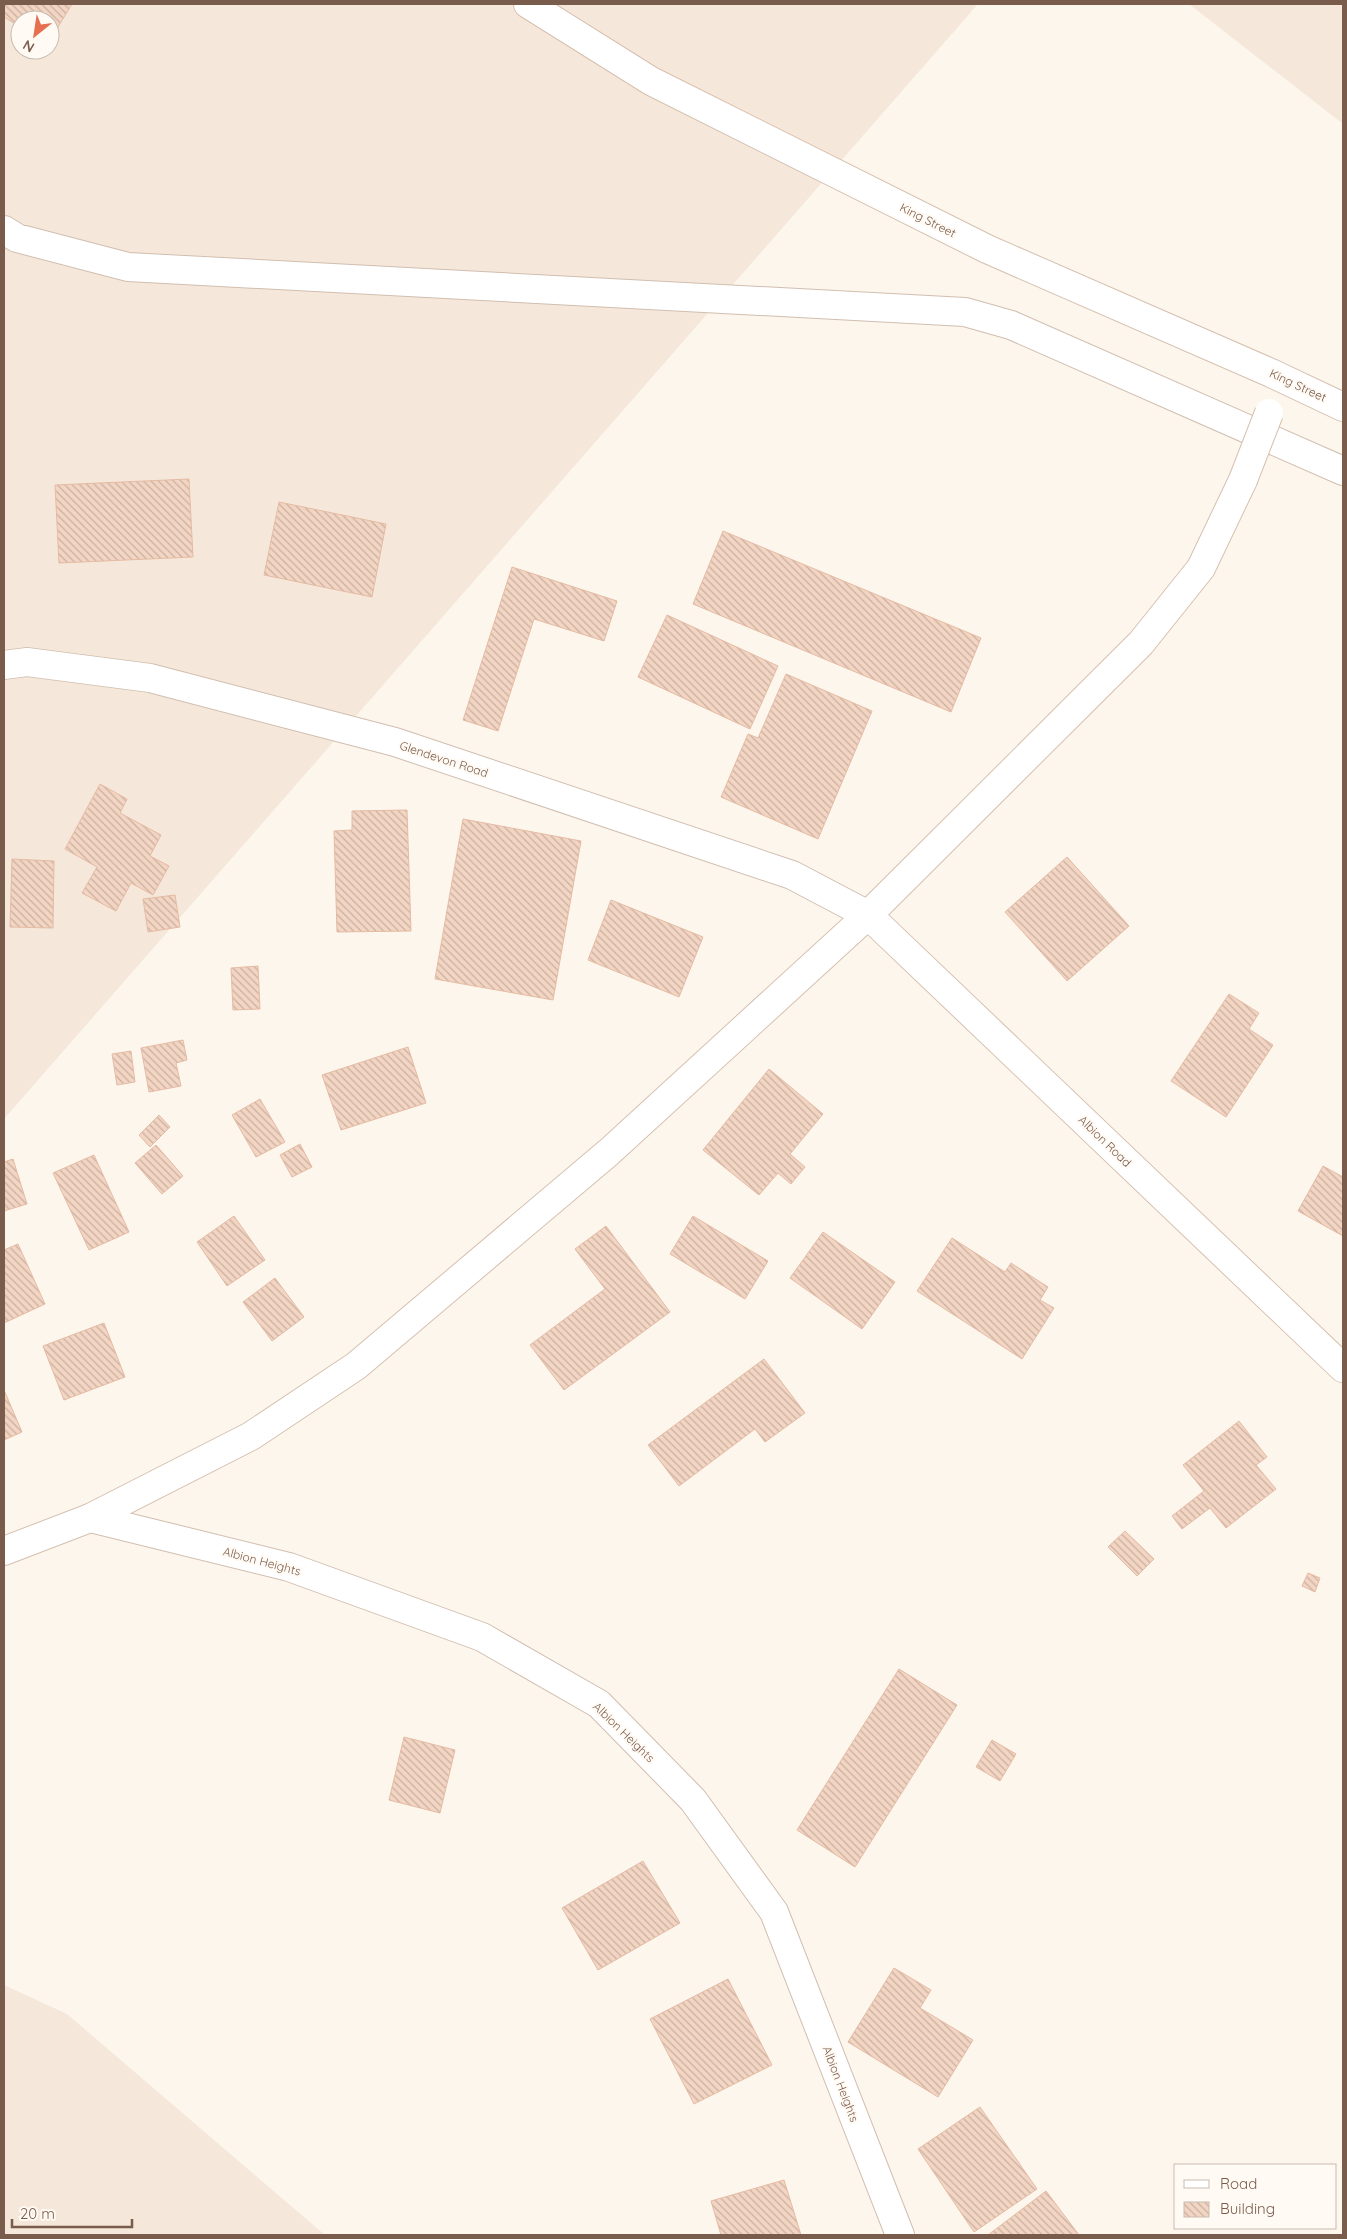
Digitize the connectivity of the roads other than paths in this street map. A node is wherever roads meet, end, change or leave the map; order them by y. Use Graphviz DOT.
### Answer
graph roads {
  1 [pos="528,4"];
  2 [pos="4,230"];
  3 [pos="1271,373"];
  4 [pos="1343,407"];
  5 [pos="1343,470"];
  6 [pos="4,665"];
  7 [pos="868,915"];
  8 [pos="1343,1368"];
  9 [pos="90,1518"];
  10 [pos="4,1551"];
  11 [pos="900,2235"];
  1 -- 3 [label="street, King Street"];
  2 -- 5 [label="street"];
  3 -- 4 [label="street, King Street"];
  3 -- 7 [label="street, bridge"];
  6 -- 7 [label="street, Glendevon Road"];
  7 -- 8 [label="street, Albion Road"];
  7 -- 9 [label="street"];
  9 -- 10 [label="street"];
  9 -- 11 [label="street, Albion Heights"];
}
